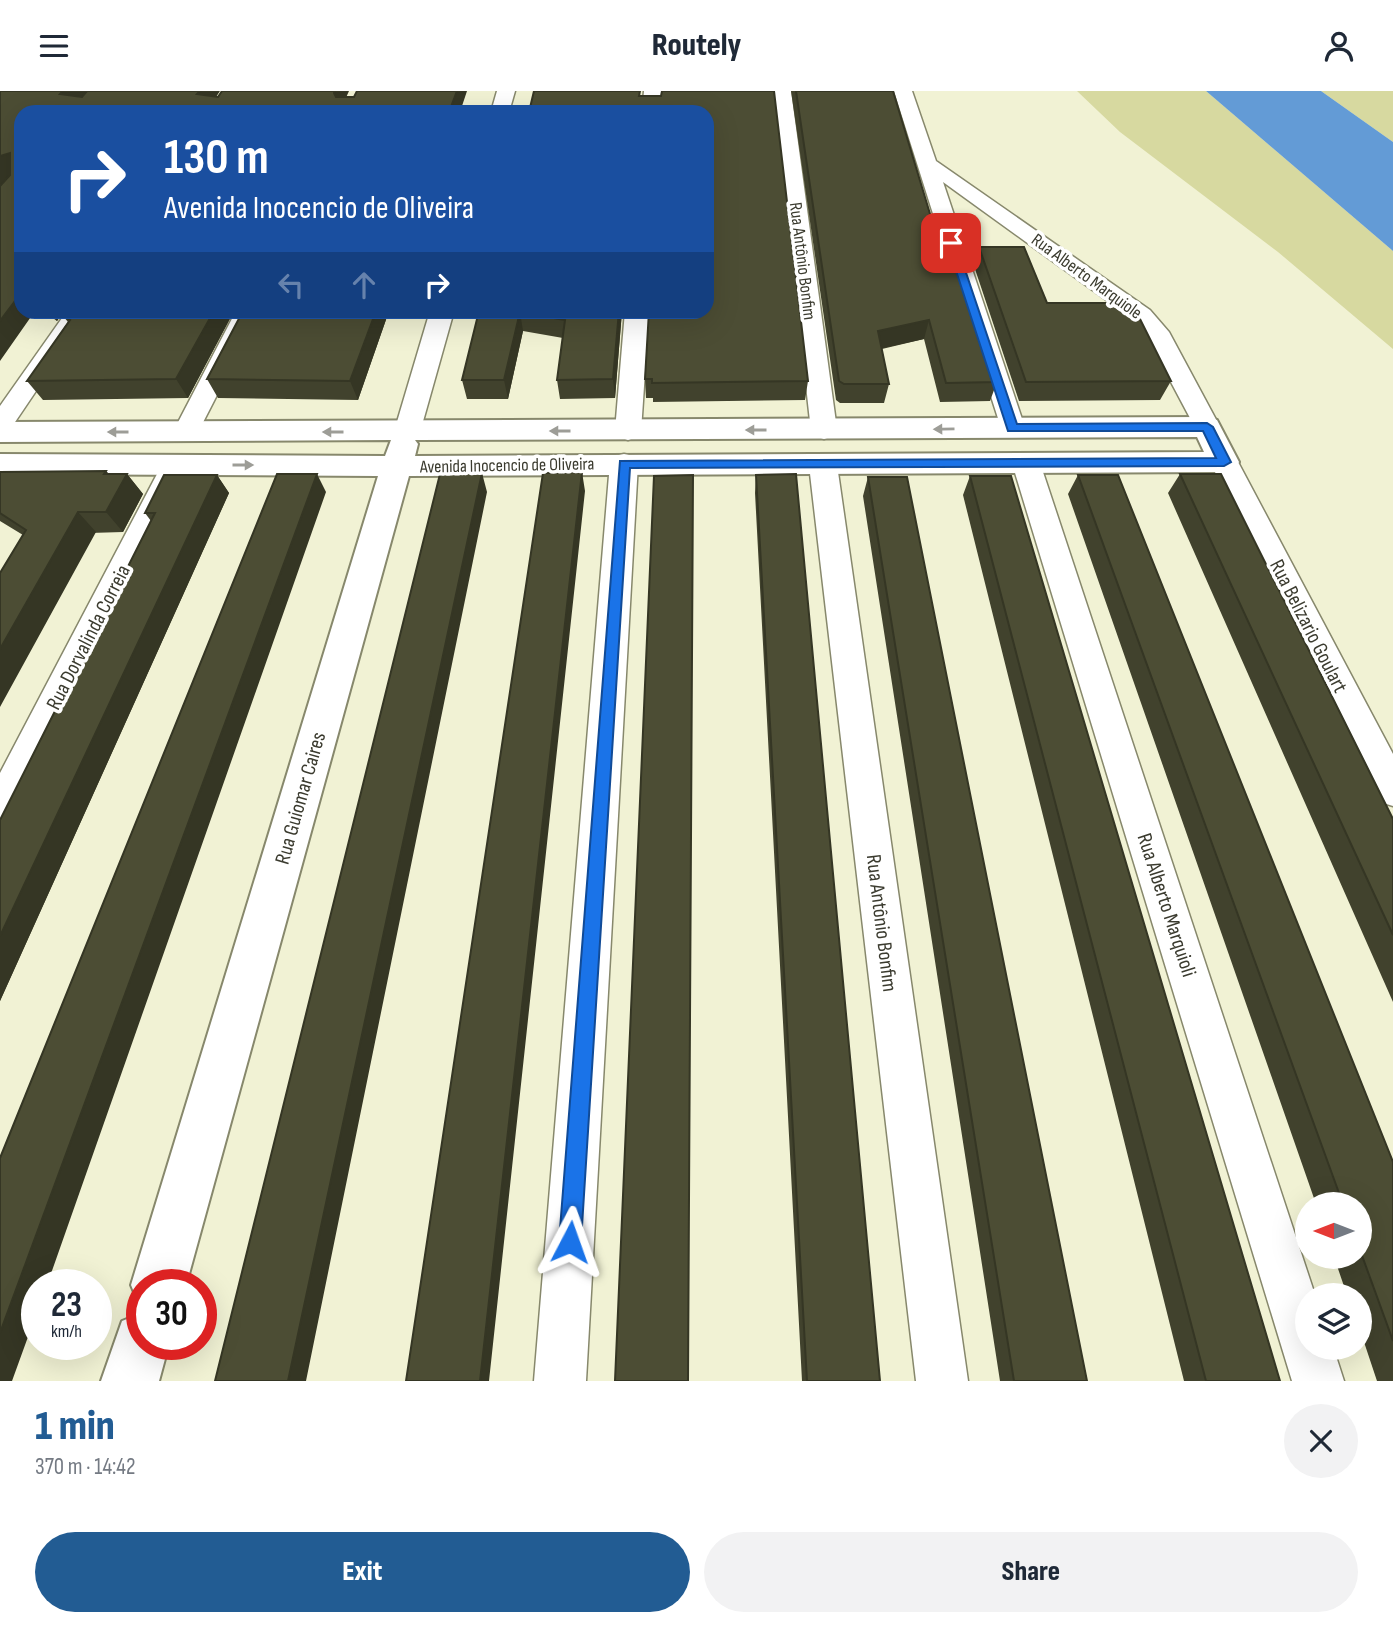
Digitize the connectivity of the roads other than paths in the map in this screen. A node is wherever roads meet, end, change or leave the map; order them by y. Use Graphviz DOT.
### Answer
graph roads {
  1 [pos="782,91"];
  2 [pos="903,91"];
  3 [pos="926,164"];
  4 [pos="73,319"];
  5 [pos="244,319"];
  6 [pos="440,319"];
  7 [pos="636,319"];
  8 [pos="0,425"];
  9 [pos="1207,427"];
  10 [pos="0,432"];
  11 [pos="186,432"];
  12 [pos="1019,446"];
  13 [pos="626,447"];
  14 [pos="824,448"];
  15 [pos="402,449"];
  16 [pos="1224,462"];
  17 [pos="0,464"];
  18 [pos="175,465"];
  19 [pos="1393,790"];
  20 [pos="0,810"];
  21 [pos="163,1269"];
  22 [pos="1295,1309"];
  23 [pos="136,1360"];
  24 [pos="1311,1360"];
  25 [pos="130,1381"];
  26 [pos="560,1381"];
  27 [pos="942,1381"];
  28 [pos="1318,1381"];
  1 -- 14 [label="street, Rua Antônio Bonfim"];
  2 -- 3 [label="street"];
  3 -- 9 [label="street, Rua Alberto Marquiole"];
  3 -- 12 [label="street"];
  4 -- 8 [label="street"];
  5 -- 11 [label="street"];
  6 -- 15 [label="street, Rua Guiomar Caires"];
  7 -- 13 [label="street"];
  9 -- 12 [label="street, Avenida Inocencio de Oliveira"];
  9 -- 16 [label="street"];
  11 -- 10 [label="street, Avenida Inocencio de Oliveira, one-way"];
  15 -- 11 [label="street, Avenida Inocencio de Oliveira, one-way"];
  12 -- 14 [label="street, Avenida Inocencio de Oliveira"];
  12 -- 16 [label="street, Avenida Inocencio de Oliveira"];
  12 -- 22 [label="street, Rua Alberto Marquioli"];
  13 -- 14 [label="street, Avenida Inocencio de Oliveira"];
  13 -- 15 [label="street, Avenida Inocencio de Oliveira"];
  13 -- 26 [label="street"];
  14 -- 27 [label="street, Rua Antônio Bonfim"];
  18 -- 15 [label="street, Avenida Inocencio de Oliveira, one-way"];
  15 -- 21 [label="street, Rua Guiomar Caires"];
  16 -- 19 [label="street, Rua Belizario Goulart"];
  17 -- 18 [label="street, Avenida Inocencio de Oliveira"];
  18 -- 20 [label="street, Rua Dorvalinda Correia"];
  23 -- 25 [label="street"];
  24 -- 28 [label="street, Rua Alberto Marquioli"];
}
